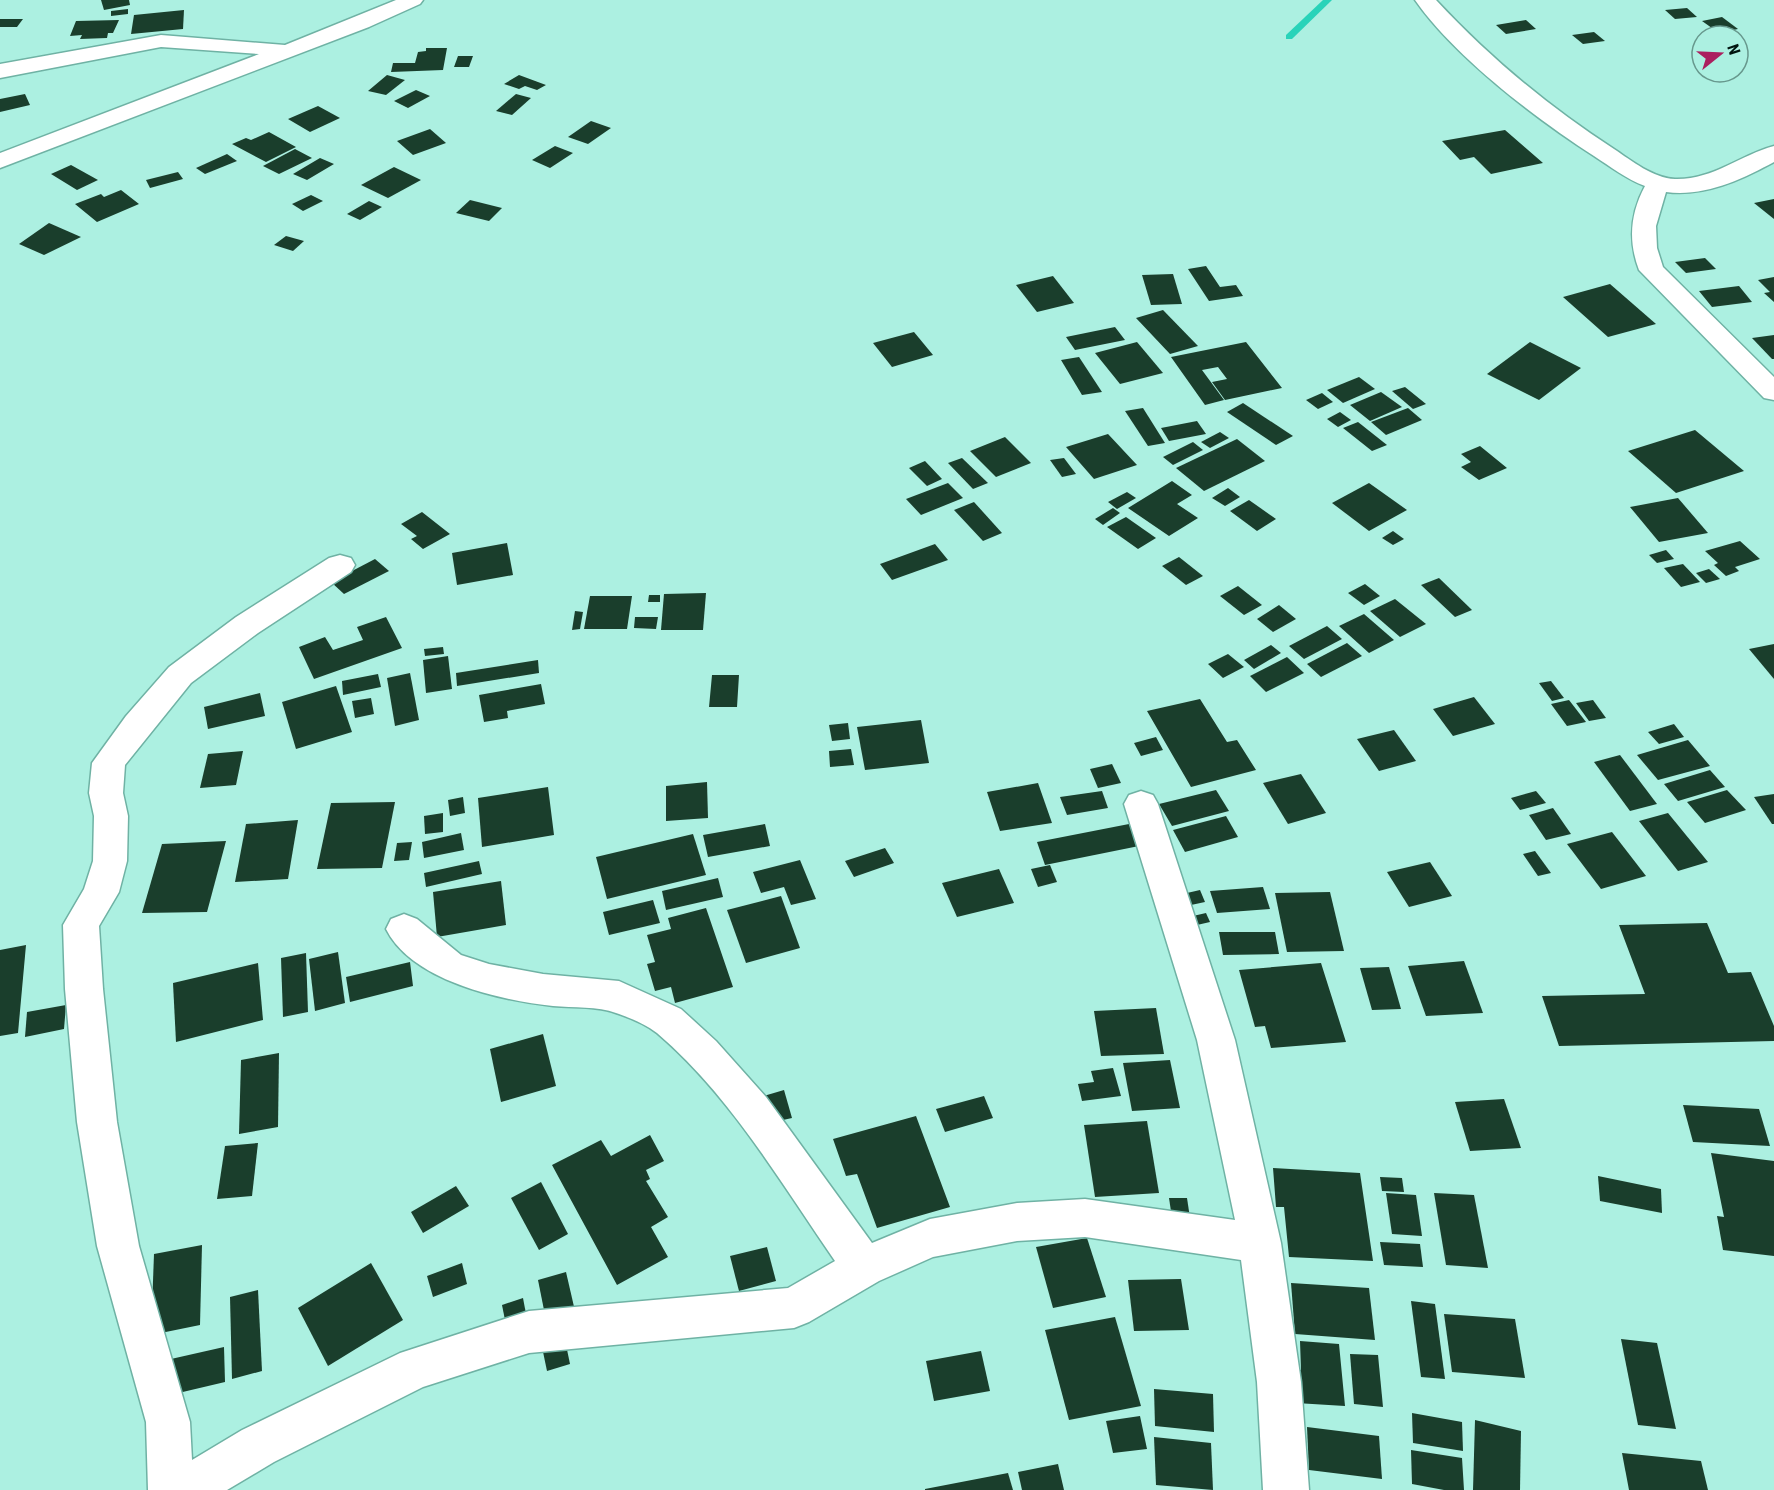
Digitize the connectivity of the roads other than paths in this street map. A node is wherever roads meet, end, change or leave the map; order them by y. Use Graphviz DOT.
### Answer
graph roads {
  1 [pos="413,0"];
  2 [pos="1425,0"];
  3 [pos="294,49"];
  4 [pos="0,71"];
  5 [pos="1774,153"];
  6 [pos="0,161"];
  7 [pos="1659,183"];
  8 [pos="1774,392"];
  9 [pos="340,565"];
  10 [pos="1141,804"];
  11 [pos="404,929"];
  12 [pos="1260,1243"];
  13 [pos="864,1267"];
  14 [pos="171,1490"];
  15 [pos="184,1490"];
  16 [pos="1287,1490"];
  1 -- 3 [label="street"];
  2 -- 7 [label="street"];
  3 -- 4 [label="street"];
  3 -- 6 [label="street"];
  5 -- 7 [label="street"];
  7 -- 8 [label="street"];
  9 -- 14 [label="street"];
  10 -- 12 [label="street"];
  11 -- 13 [label="street"];
  12 -- 13 [label="street"];
  12 -- 16 [label="street"];
  13 -- 15 [label="street"];
}
